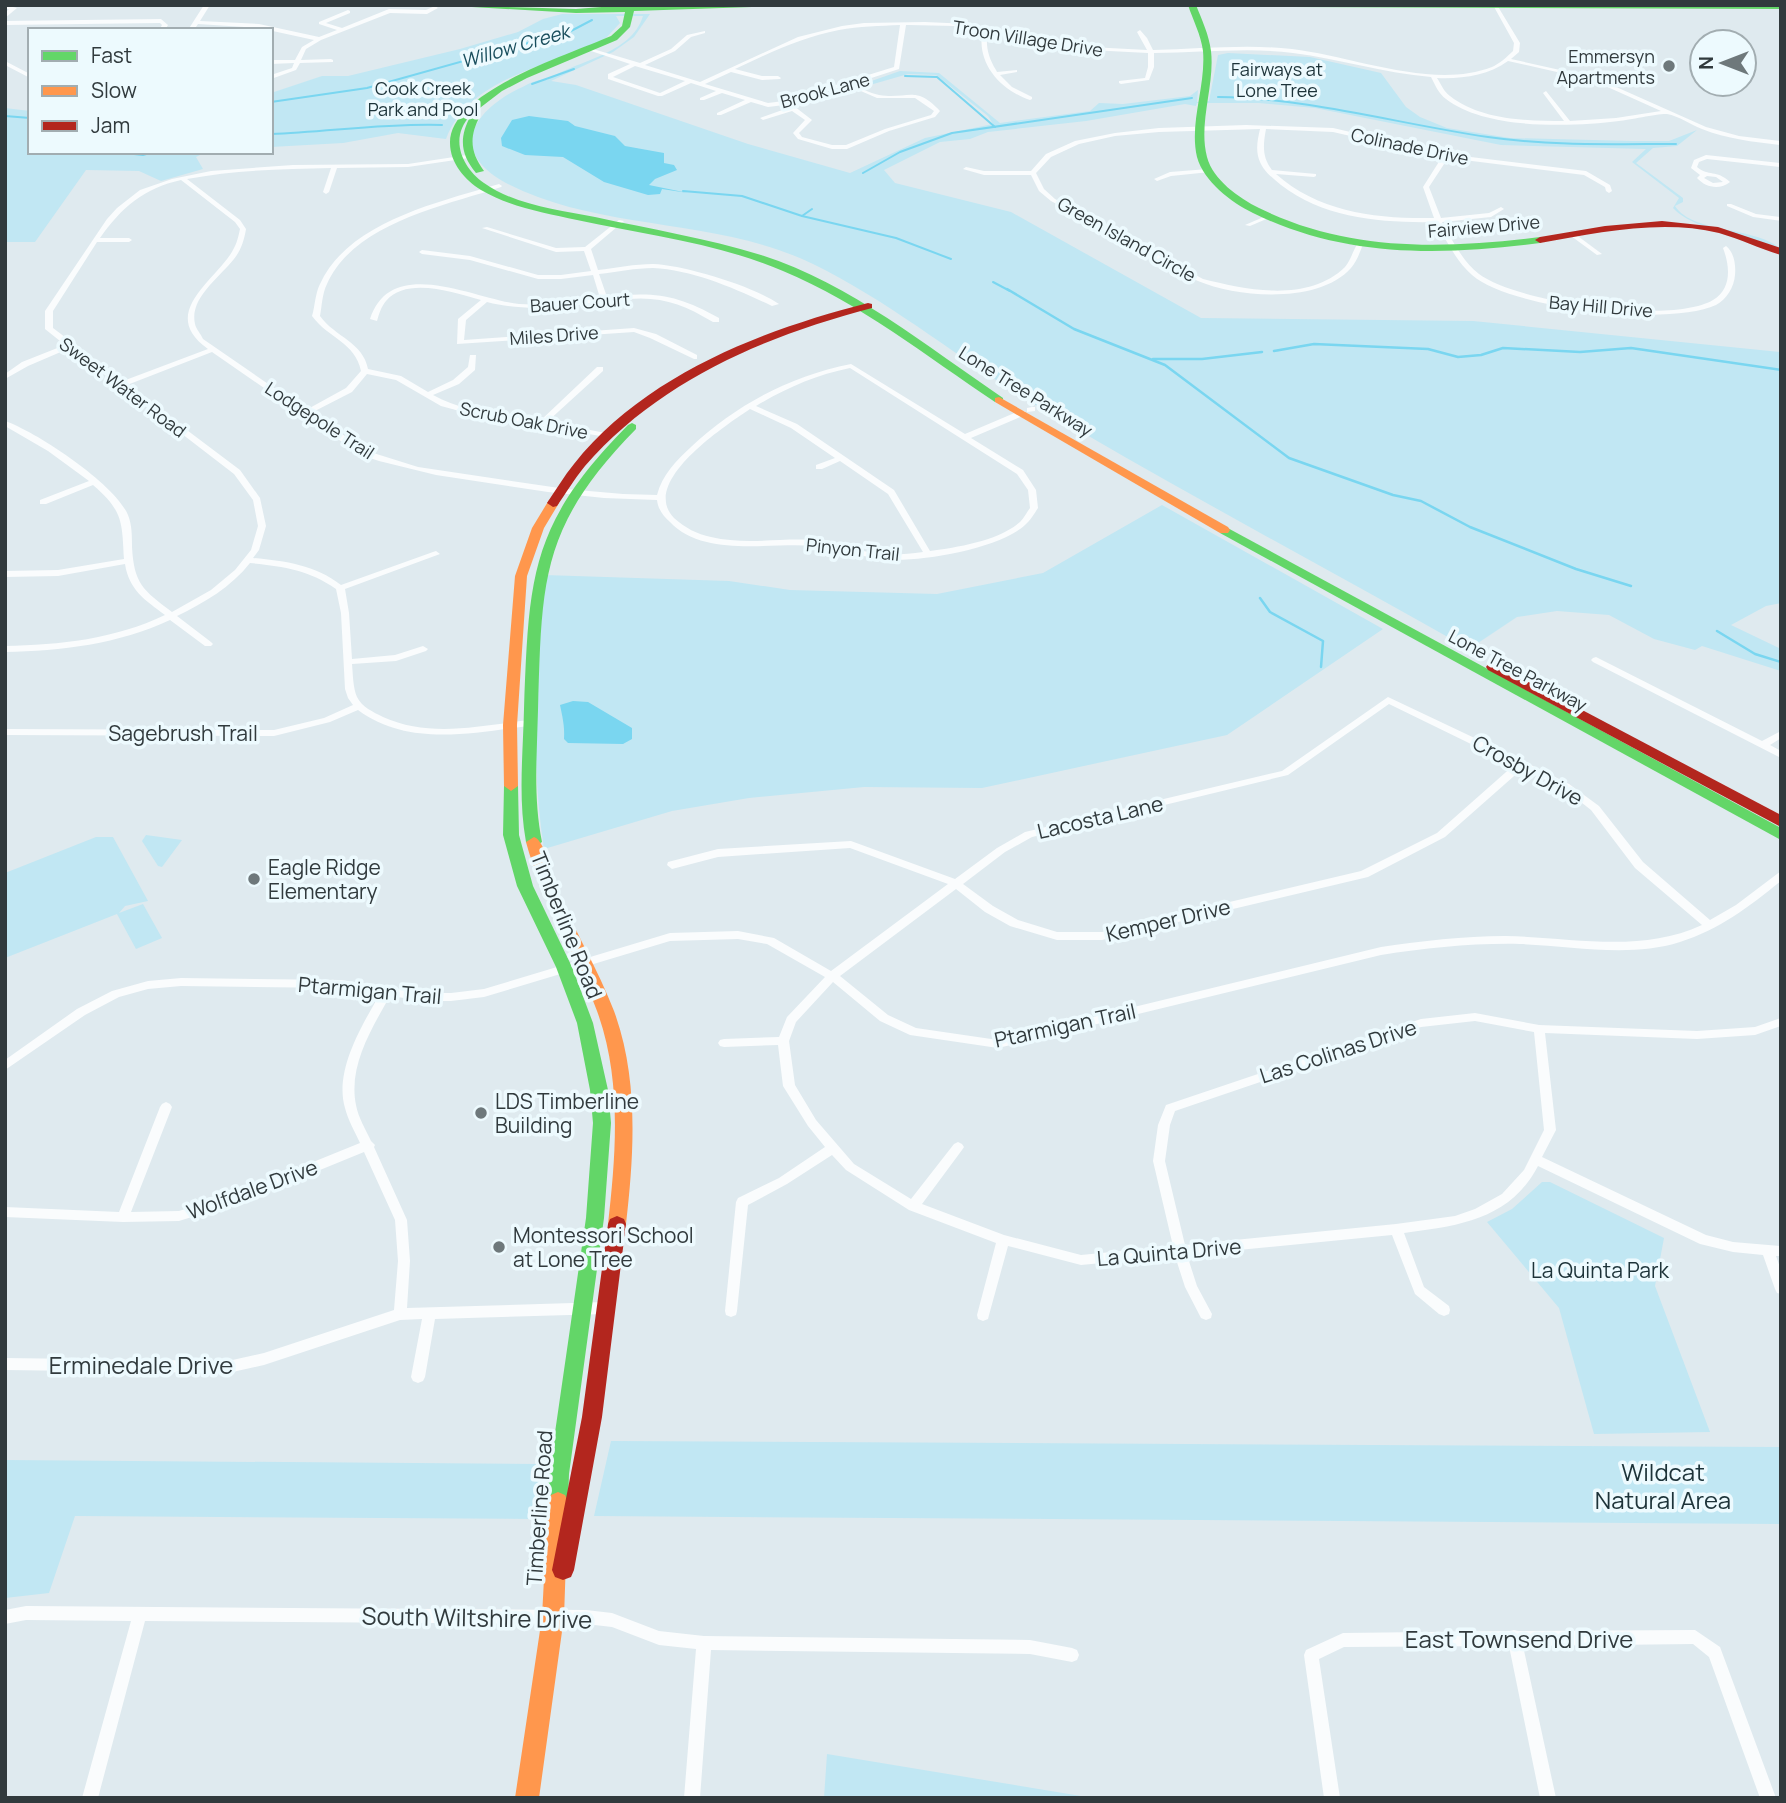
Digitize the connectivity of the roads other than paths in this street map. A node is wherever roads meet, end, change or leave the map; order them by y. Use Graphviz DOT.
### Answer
graph roads {
  1 [pos="207,5"];
  2 [pos="518,5"];
  3 [pos="670,5"];
  4 [pos="752,5"];
  5 [pos="1192,5"];
  6 [pos="1292,5"];
  7 [pos="438,6"];
  8 [pos="1495,6"];
  9 [pos="5,7"];
  10 [pos="1781,7"];
  11 [pos="636,8"];
  12 [pos="348,12"];
  13 [pos="5,16"];
  14 [pos="197,22"];
  15 [pos="5,23"];
  16 [pos="232,23"];
  17 [pos="903,25"];
  18 [pos="163,28"];
  19 [pos="192,28"];
  20 [pos="227,28"];
  21 [pos="272,28"];
  22 [pos="273,28"];
  23 [pos="986,28"];
  24 [pos="280,29"];
  25 [pos="1043,29"];
  26 [pos="342,30"];
  27 [pos="703,32"];
  28 [pos="1140,32"];
  29 [pos="273,34"];
  30 [pos="800,37"];
  31 [pos="1032,37"];
  32 [pos="319,39"];
  33 [pos="815,42"];
  34 [pos="1207,50"];
  35 [pos="595,51"];
  36 [pos="1149,51"];
  37 [pos="1510,60"];
  38 [pos="331,61"];
  39 [pos="273,62"];
  40 [pos="296,62"];
  41 [pos="5,63"];
  42 [pos="637,64"];
  43 [pos="28,67"];
  44 [pos="19,69"];
  45 [pos="731,70"];
  46 [pos="1015,71"];
  47 [pos="998,73"];
  48 [pos="28,75"];
  49 [pos="1433,75"];
  50 [pos="273,76"];
  51 [pos="778,79"];
  52 [pos="690,81"];
  53 [pos="1121,82"];
  54 [pos="700,84"];
  55 [pos="849,85"];
  56 [pos="721,91"];
  57 [pos="1546,93"];
  58 [pos="1030,98"];
  59 [pos="702,99"];
  60 [pos="748,101"];
  61 [pos="785,103"];
  62 [pos="791,109"];
  63 [pos="756,110"];
  64 [pos="1665,112"];
  65 [pos="719,114"];
  66 [pos="1568,122"];
  67 [pos="1202,128"];
  68 [pos="1263,128"];
  69 [pos="1781,143"];
  70 [pos="1446,156"];
  71 [pos="462,158"];
  72 [pos="1781,165"];
  73 [pos="335,166"];
  74 [pos="966,169"];
  75 [pos="1208,171"];
  76 [pos="1270,172"];
  77 [pos="1033,173"];
  78 [pos="1314,175"];
  79 [pos="1703,175"];
  80 [pos="183,179"];
  81 [pos="1157,179"];
  82 [pos="494,188"];
  83 [pos="1609,191"];
  84 [pos="326,192"];
  85 [pos="1729,205"];
  86 [pos="1501,209"];
  87 [pos="1268,217"];
  88 [pos="1781,219"];
  89 [pos="1440,222"];
  90 [pos="618,223"];
  91 [pos="1248,225"];
  92 [pos="485,228"];
  93 [pos="1573,235"];
  94 [pos="98,240"];
  95 [pos="129,240"];
  96 [pos="1360,244"];
  97 [pos="1727,247"];
  98 [pos="587,249"];
  99 [pos="1458,251"];
  100 [pos="422,252"];
  101 [pos="1781,252"];
  102 [pos="1599,254"];
  103 [pos="596,274"];
  104 [pos="1331,281"];
  105 [pos="1339,285"];
  106 [pos="1491,286"];
  107 [pos="1483,289"];
  108 [pos="485,300"];
  109 [pos="605,301"];
  110 [pos="775,304"];
  111 [pos="1713,304"];
  112 [pos="868,306"];
  113 [pos="1721,308"];
  114 [pos="374,319"];
  115 [pos="716,320"];
  116 [pos="69,346"];
  117 [pos="213,349"];
  118 [pos="473,357"];
  119 [pos="695,357"];
  120 [pos="600,369"];
  121 [pos="365,371"];
  122 [pos="5,377"];
  123 [pos="120,385"];
  124 [pos="429,394"];
  125 [pos="750,406"];
  126 [pos="1026,411"];
  127 [pos="306,413"];
  128 [pos="5,423"];
  129 [pos="542,423"];
  130 [pos="607,435"];
  131 [pos="966,437"];
  132 [pos="841,458"];
  133 [pos="819,467"];
  134 [pos="93,481"];
  135 [pos="567,491"];
  136 [pos="660,496"];
  137 [pos="43,502"];
  138 [pos="436,554"];
  139 [pos="928,554"];
  140 [pos="248,560"];
  141 [pos="127,561"];
  142 [pos="5,574"];
  143 [pos="340,588"];
  144 [pos="173,616"];
  145 [pos="208,644"];
  146 [pos="5,649"];
  147 [pos="423,649"];
  148 [pos="1596,660"];
  149 [pos="348,662"];
  150 [pos="1388,700"];
  151 [pos="357,707"];
  152 [pos="529,723"];
  153 [pos="510,725"];
  154 [pos="5,732"];
  155 [pos="1781,734"];
  156 [pos="1763,746"];
  157 [pos="1781,755"];
  158 [pos="1522,763"];
  159 [pos="1781,821"];
  160 [pos="1781,835"];
  161 [pos="672,864"];
  162 [pos="1781,876"];
  163 [pos="955,883"];
  164 [pos="1709,925"];
  165 [pos="583,961"];
  166 [pos="564,967"];
  167 [pos="832,976"];
  168 [pos="387,991"];
  169 [pos="1781,1022"];
  170 [pos="1539,1029"];
  171 [pos="783,1041"];
  172 [pos="724,1043"];
  173 [pos="5,1066"];
  174 [pos="166,1107"];
  175 [pos="369,1145"];
  176 [pos="958,1147"];
  177 [pos="833,1148"];
  178 [pos="1537,1160"];
  179 [pos="913,1206"];
  180 [pos="5,1212"];
  181 [pos="123,1217"];
  182 [pos="1396,1229"];
  183 [pos="1003,1240"];
  184 [pos="1180,1251"];
  185 [pos="1774,1251"];
  186 [pos="1781,1289"];
  187 [pos="581,1308"];
  188 [pos="605,1308"];
  189 [pos="1444,1310"];
  190 [pos="731,1311"];
  191 [pos="430,1313"];
  192 [pos="400,1314"];
  193 [pos="1206,1314"];
  194 [pos="982,1315"];
  195 [pos="5,1364"];
  196 [pos="418,1377"];
  197 [pos="140,1613"];
  198 [pos="553,1616"];
  199 [pos="5,1617"];
  200 [pos="1514,1637"];
  201 [pos="704,1643"];
  202 [pos="1072,1655"];
  203 [pos="90,1798"];
  204 [pos="527,1798"];
  205 [pos="692,1798"];
  206 [pos="1332,1798"];
  207 [pos="1548,1798"];
  208 [pos="1768,1798"];
  1 -- 14 [label="street"];
  2 -- 11 [label="street"];
  3 -- 11 [label="street"];
  4 -- 11 [label="street"];
  5 -- 34 [label="street"];
  6 -- 8 [label="street"];
  7 -- 11 [label="street"];
  7 -- 26 [label="street"];
  8 -- 10 [label="street"];
  8 -- 37 [label="street"];
  9 -- 13 [label="street"];
  11 -- 35 [label="street"];
  12 -- 26 [label="street"];
  14 -- 16 [label="street"];
  14 -- 19 [label="street"];
  15 -- 18 [label="street"];
  16 -- 20 [label="street"];
  16 -- 21 [label="street"];
  17 -- 23 [label="street, Troon Village Drive"];
  17 -- 30 [label="street, Troon Village Drive"];
  17 -- 55 [label="street, Brook Lane"];
  22 -- 24 [label="street"];
  23 -- 31 [label="street, Troon Village Drive"];
  23 -- 47 [label="street"];
  24 -- 29 [label="street"];
  24 -- 32 [label="street"];
  25 -- 31 [label="street"];
  26 -- 32 [label="street"];
  27 -- 42 [label="street"];
  28 -- 36 [label="street"];
  30 -- 33 [label="street"];
  30 -- 45 [label="street, Troon Village Drive"];
  31 -- 36 [label="street, Troon Village Drive"];
  32 -- 40 [label="street"];
  34 -- 36 [label="street, Troon Village Drive"];
  34 -- 49 [label="street, Troon Village Drive"];
  34 -- 67 [label="street"];
  35 -- 42 [label="street, Brook Lane"];
  35 -- 71 [label="street"];
  36 -- 53 [label="street"];
  37 -- 49 [label="street, Troon Village Drive"];
  37 -- 64 [label="street"];
  38 -- 40 [label="street"];
  39 -- 40 [label="street"];
  40 -- 50 [label="street"];
  41 -- 44 [label="street"];
  42 -- 52 [label="street, Brook Lane"];
  42 -- 52 [label="street"];
  43 -- 44 [label="street"];
  44 -- 48 [label="street"];
  45 -- 51 [label="street"];
  45 -- 54 [label="street, Troon Village Drive"];
  46 -- 47 [label="street"];
  47 -- 58 [label="street"];
  49 -- 66 [label="street"];
  52 -- 54 [label="street, Brook Lane"];
  54 -- 56 [label="street, Brook Lane"];
  55 -- 61 [label="street, Brook Lane"];
  55 -- 62 [label="street"];
  56 -- 59 [label="street"];
  56 -- 60 [label="street, Brook Lane"];
  57 -- 66 [label="street"];
  60 -- 61 [label="street, Brook Lane"];
  60 -- 65 [label="street"];
  61 -- 62 [label="street"];
  62 -- 63 [label="street"];
  64 -- 66 [label="street"];
  64 -- 69 [label="street"];
  67 -- 68 [label="street, Colinade Drive"];
  67 -- 75 [label="street"];
  67 -- 77 [label="street"];
  68 -- 70 [label="street, Colinade Drive"];
  68 -- 76 [label="street"];
  70 -- 83 [label="street, Colinade Drive"];
  70 -- 89 [label="street, Bay Hill Drive"];
  71 -- 73 [label="street, Sweet Water Road"];
  71 -- 82 [label="street, Lone Tree Parkway"];
  72 -- 79 [label="street"];
  73 -- 80 [label="street, Sweet Water Road"];
  73 -- 84 [label="street"];
  74 -- 77 [label="street"];
  75 -- 81 [label="street"];
  75 -- 87 [label="street, Fairview Drive"];
  76 -- 78 [label="street"];
  76 -- 89 [label="street"];
  77 -- 104 [label="street, Green Island Circle"];
  80 -- 94 [label="street, Sweet Water Road"];
  80 -- 117 [label="street, Lodgepole Trail"];
  82 -- 90 [label="street, Lone Tree Parkway"];
  82 -- 121 [label="street"];
  85 -- 88 [label="street"];
  86 -- 89 [label="street"];
  87 -- 91 [label="street"];
  87 -- 96 [label="street, Fairview Drive"];
  89 -- 99 [label="street, Bay Hill Drive"];
  90 -- 98 [label="street"];
  90 -- 112 [label="street, Lone Tree Parkway"];
  92 -- 98 [label="street"];
  93 -- 99 [label="street, Fairview Drive"];
  93 -- 101 [label="street, Fairview Drive"];
  93 -- 102 [label="street"];
  94 -- 95 [label="street"];
  94 -- 116 [label="street, Sweet Water Road"];
  96 -- 99 [label="street, Fairview Drive"];
  96 -- 104 [label="street"];
  97 -- 111 [label="street"];
  98 -- 103 [label="street"];
  99 -- 106 [label="street, Bay Hill Drive"];
  100 -- 103 [label="street"];
  103 -- 109 [label="street"];
  103 -- 110 [label="street"];
  104 -- 105 [label="street"];
  106 -- 107 [label="street"];
  106 -- 111 [label="street, Bay Hill Drive"];
  108 -- 109 [label="street, Bauer Court"];
  108 -- 114 [label="street, Bauer Court"];
  108 -- 119 [label="street, Miles Drive"];
  109 -- 115 [label="street, Bauer Court"];
  111 -- 113 [label="street"];
  112 -- 126 [label="street, Lone Tree Parkway"];
  112 -- 130 [label="street, Timberline Road"];
  112 -- 135 [label="street, Timberline Road"];
  116 -- 122 [label="street"];
  116 -- 123 [label="street, Sweet Water Road"];
  117 -- 123 [label="street"];
  117 -- 127 [label="street, Lodgepole Trail"];
  118 -- 124 [label="street"];
  120 -- 129 [label="street"];
  121 -- 124 [label="street, Scrub Oak Drive"];
  121 -- 127 [label="street"];
  123 -- 140 [label="street, Sweet Water Road"];
  124 -- 129 [label="street, Scrub Oak Drive"];
  125 -- 131 [label="street, Pinyon Trail"];
  125 -- 132 [label="street"];
  125 -- 136 [label="street"];
  126 -- 131 [label="street"];
  126 -- 159 [label="street, Lone Tree Parkway"];
  126 -- 160 [label="street, Lone Tree Parkway"];
  127 -- 135 [label="street, Lodgepole Trail"];
  128 -- 134 [label="street"];
  129 -- 130 [label="street, Scrub Oak Drive"];
  130 -- 135 [label="street, Timberline Road"];
  131 -- 139 [label="street, Pinyon Trail"];
  132 -- 133 [label="street"];
  132 -- 139 [label="street"];
  134 -- 137 [label="street"];
  134 -- 141 [label="street"];
  135 -- 136 [label="street, Lodgepole Trail"];
  135 -- 152 [label="street, Timberline Road"];
  135 -- 153 [label="street, Timberline Road"];
  136 -- 139 [label="street, Pinyon Trail"];
  138 -- 143 [label="street"];
  140 -- 143 [label="street"];
  140 -- 144 [label="street, Sweet Water Road"];
  141 -- 142 [label="street"];
  141 -- 144 [label="street"];
  143 -- 149 [label="street"];
  144 -- 145 [label="street"];
  144 -- 146 [label="street, Sweet Water Road"];
  147 -- 149 [label="street"];
  148 -- 156 [label="street"];
  149 -- 151 [label="street"];
  150 -- 158 [label="street, Crosby Drive"];
  150 -- 163 [label="street, Lacosta Lane"];
  151 -- 153 [label="street"];
  151 -- 154 [label="street, Sagebrush Trail"];
  152 -- 153 [label="street"];
  152 -- 165 [label="street, Timberline Road"];
  153 -- 166 [label="street, Timberline Road"];
  155 -- 156 [label="street"];
  156 -- 157 [label="street"];
  158 -- 163 [label="street, Kemper Drive"];
  158 -- 164 [label="street, Crosby Drive"];
  161 -- 163 [label="street, Kemper Drive"];
  162 -- 164 [label="street, Ptarmigan Trail"];
  163 -- 167 [label="street, Lacosta Lane"];
  164 -- 167 [label="street, Ptarmigan Trail"];
  165 -- 166 [label="street, Ptarmigan Trail"];
  165 -- 167 [label="street, Ptarmigan Trail"];
  165 -- 188 [label="street, Timberline Road"];
  166 -- 168 [label="street, Ptarmigan Trail"];
  166 -- 187 [label="street, Timberline Road"];
  167 -- 171 [label="street"];
  168 -- 173 [label="street, Ptarmigan Trail"];
  168 -- 175 [label="street"];
  169 -- 170 [label="street, Las Colinas Drive"];
  170 -- 178 [label="street, La Quinta Drive"];
  170 -- 184 [label="street, Las Colinas Drive"];
  171 -- 172 [label="street"];
  171 -- 177 [label="street, La Quinta Drive"];
  174 -- 181 [label="street"];
  175 -- 181 [label="street, Wolfdale Drive"];
  175 -- 192 [label="street"];
  176 -- 179 [label="street"];
  177 -- 179 [label="street, La Quinta Drive"];
  177 -- 190 [label="street"];
  178 -- 182 [label="street, La Quinta Drive"];
  178 -- 185 [label="street"];
  179 -- 183 [label="street, La Quinta Drive"];
  180 -- 181 [label="street, Wolfdale Drive"];
  182 -- 184 [label="street, La Quinta Drive"];
  182 -- 189 [label="street"];
  183 -- 184 [label="street, La Quinta Drive"];
  183 -- 194 [label="street"];
  184 -- 193 [label="street"];
  185 -- 186 [label="street"];
  187 -- 188 [label="street, Erminedale Drive"];
  187 -- 191 [label="street, Erminedale Drive"];
  187 -- 198 [label="street, Timberline Road"];
  188 -- 198 [label="street, Timberline Road"];
  191 -- 192 [label="street, Erminedale Drive"];
  191 -- 196 [label="street"];
  192 -- 195 [label="street, Erminedale Drive"];
  197 -- 198 [label="street, South Wiltshire Drive"];
  197 -- 199 [label="street, South Wiltshire Drive"];
  197 -- 203 [label="street"];
  198 -- 201 [label="street, South Wiltshire Drive"];
  198 -- 204 [label="street, Timberline Road"];
  200 -- 206 [label="street, East Townsend Drive"];
  200 -- 207 [label="street"];
  200 -- 208 [label="street, East Townsend Drive"];
  201 -- 202 [label="street, South Wiltshire Drive"];
  201 -- 205 [label="street"];
}
